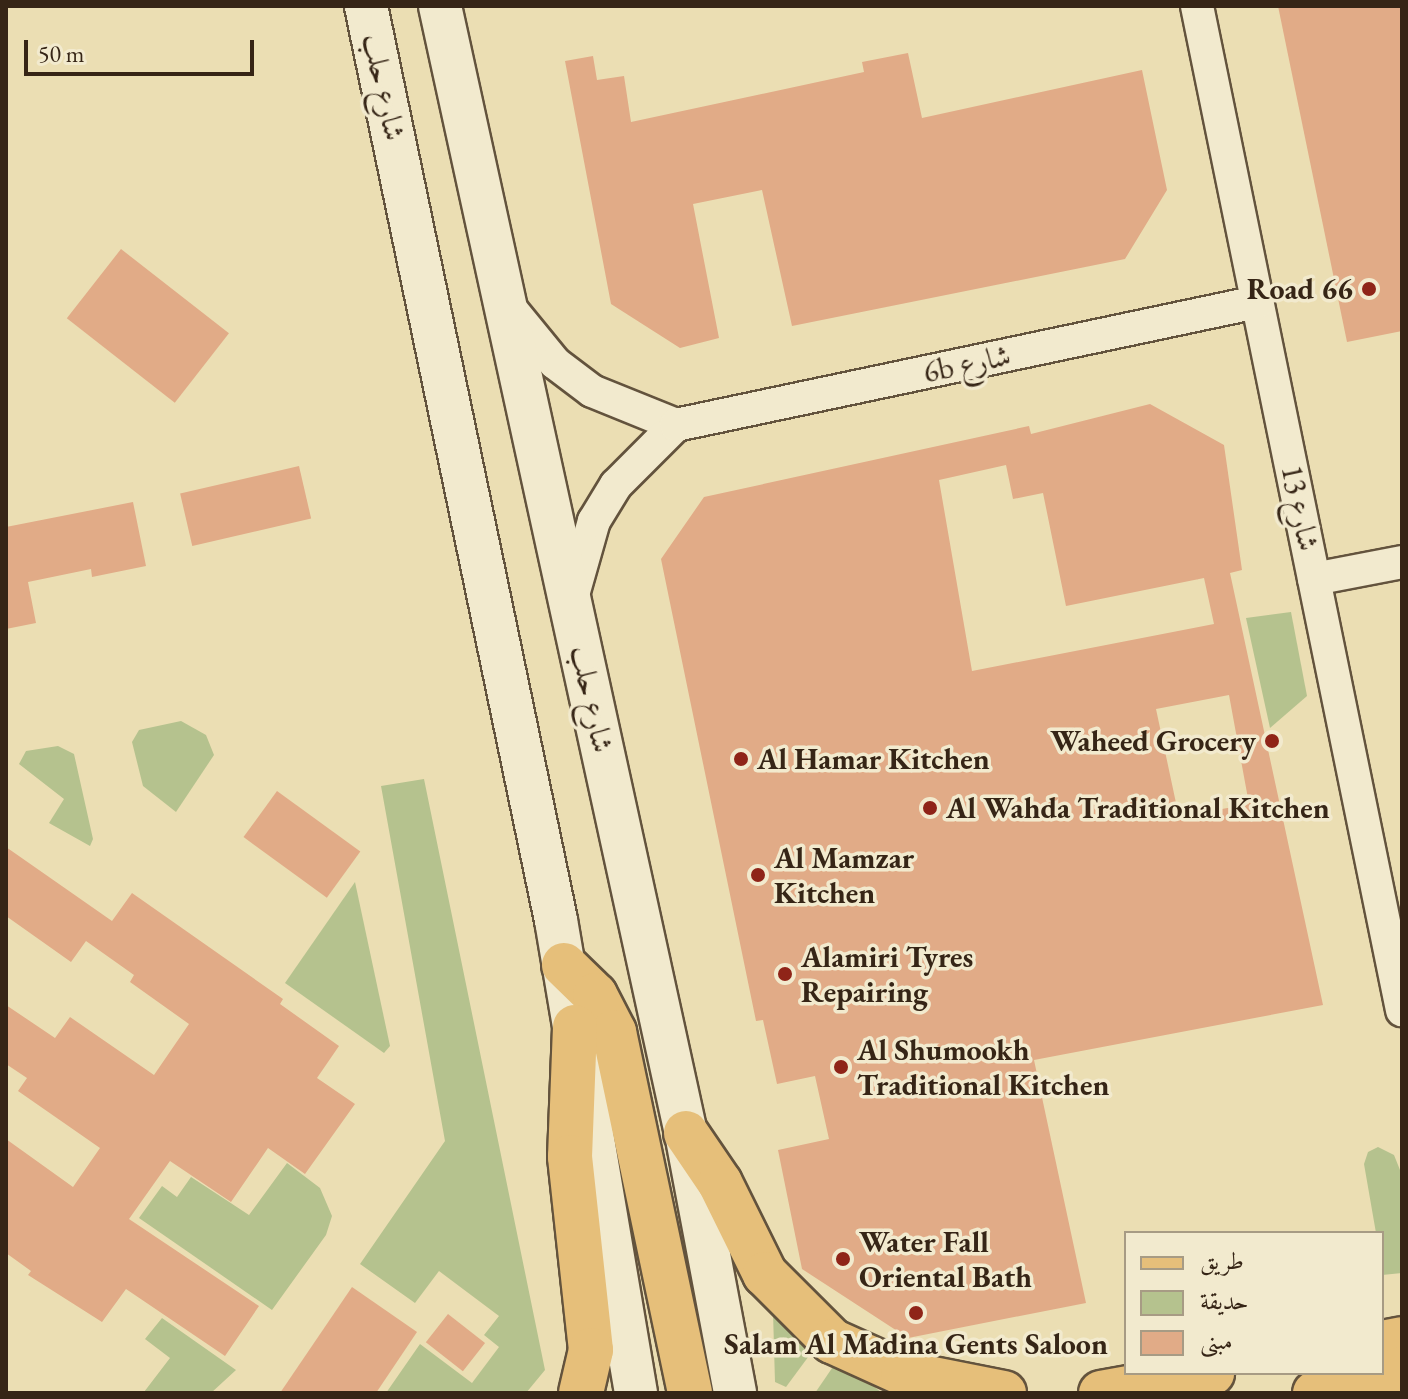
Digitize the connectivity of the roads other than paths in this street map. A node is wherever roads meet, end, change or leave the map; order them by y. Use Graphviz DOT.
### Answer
graph roads {
  1 [pos="366,6"];
  2 [pos="440,6"];
  3 [pos="1197,6"];
  4 [pos="499,292"];
  5 [pos="1257,302"];
  6 [pos="676,425"];
  7 [pos="1402,562"];
  8 [pos="1314,579"];
  9 [pos="571,602"];
  10 [pos="564,965"];
  11 [pos="1402,1010"];
  12 [pos="575,1027"];
  13 [pos="686,1133"];
  14 [pos="1201,1375"];
  15 [pos="1380,1375"];
  16 [pos="581,1393"];
  17 [pos="636,1393"];
  18 [pos="690,1393"];
  19 [pos="735,1393"];
  20 [pos="1004,1393"];
  21 [pos="1101,1393"];
  22 [pos="1315,1393"];
  1 -- 10 [label="street, شارع حلب"];
  2 -- 4 [label="street, شارع حلب"];
  3 -- 5 [label="street, شارع 13"];
  4 -- 6 [label="street, 6b شارع"];
  4 -- 9 [label="street, شارع حلب"];
  5 -- 6 [label="street, 6b شارع"];
  5 -- 8 [label="street, شارع 13"];
  6 -- 9 [label="street"];
  7 -- 8 [label="street"];
  8 -- 11 [label="street, شارع 13"];
  9 -- 13 [label="street, شارع حلب"];
  10 -- 12 [label="street, شارع حلب"];
  10 -- 18 [label="main road"];
  12 -- 16 [label="main road"];
  12 -- 17 [label="street, شارع حلب"];
  13 -- 19 [label="street, شارع حلب"];
  13 -- 20 [label="main road"];
  14 -- 21 [label="main road"];
  15 -- 22 [label="main road"];
}
